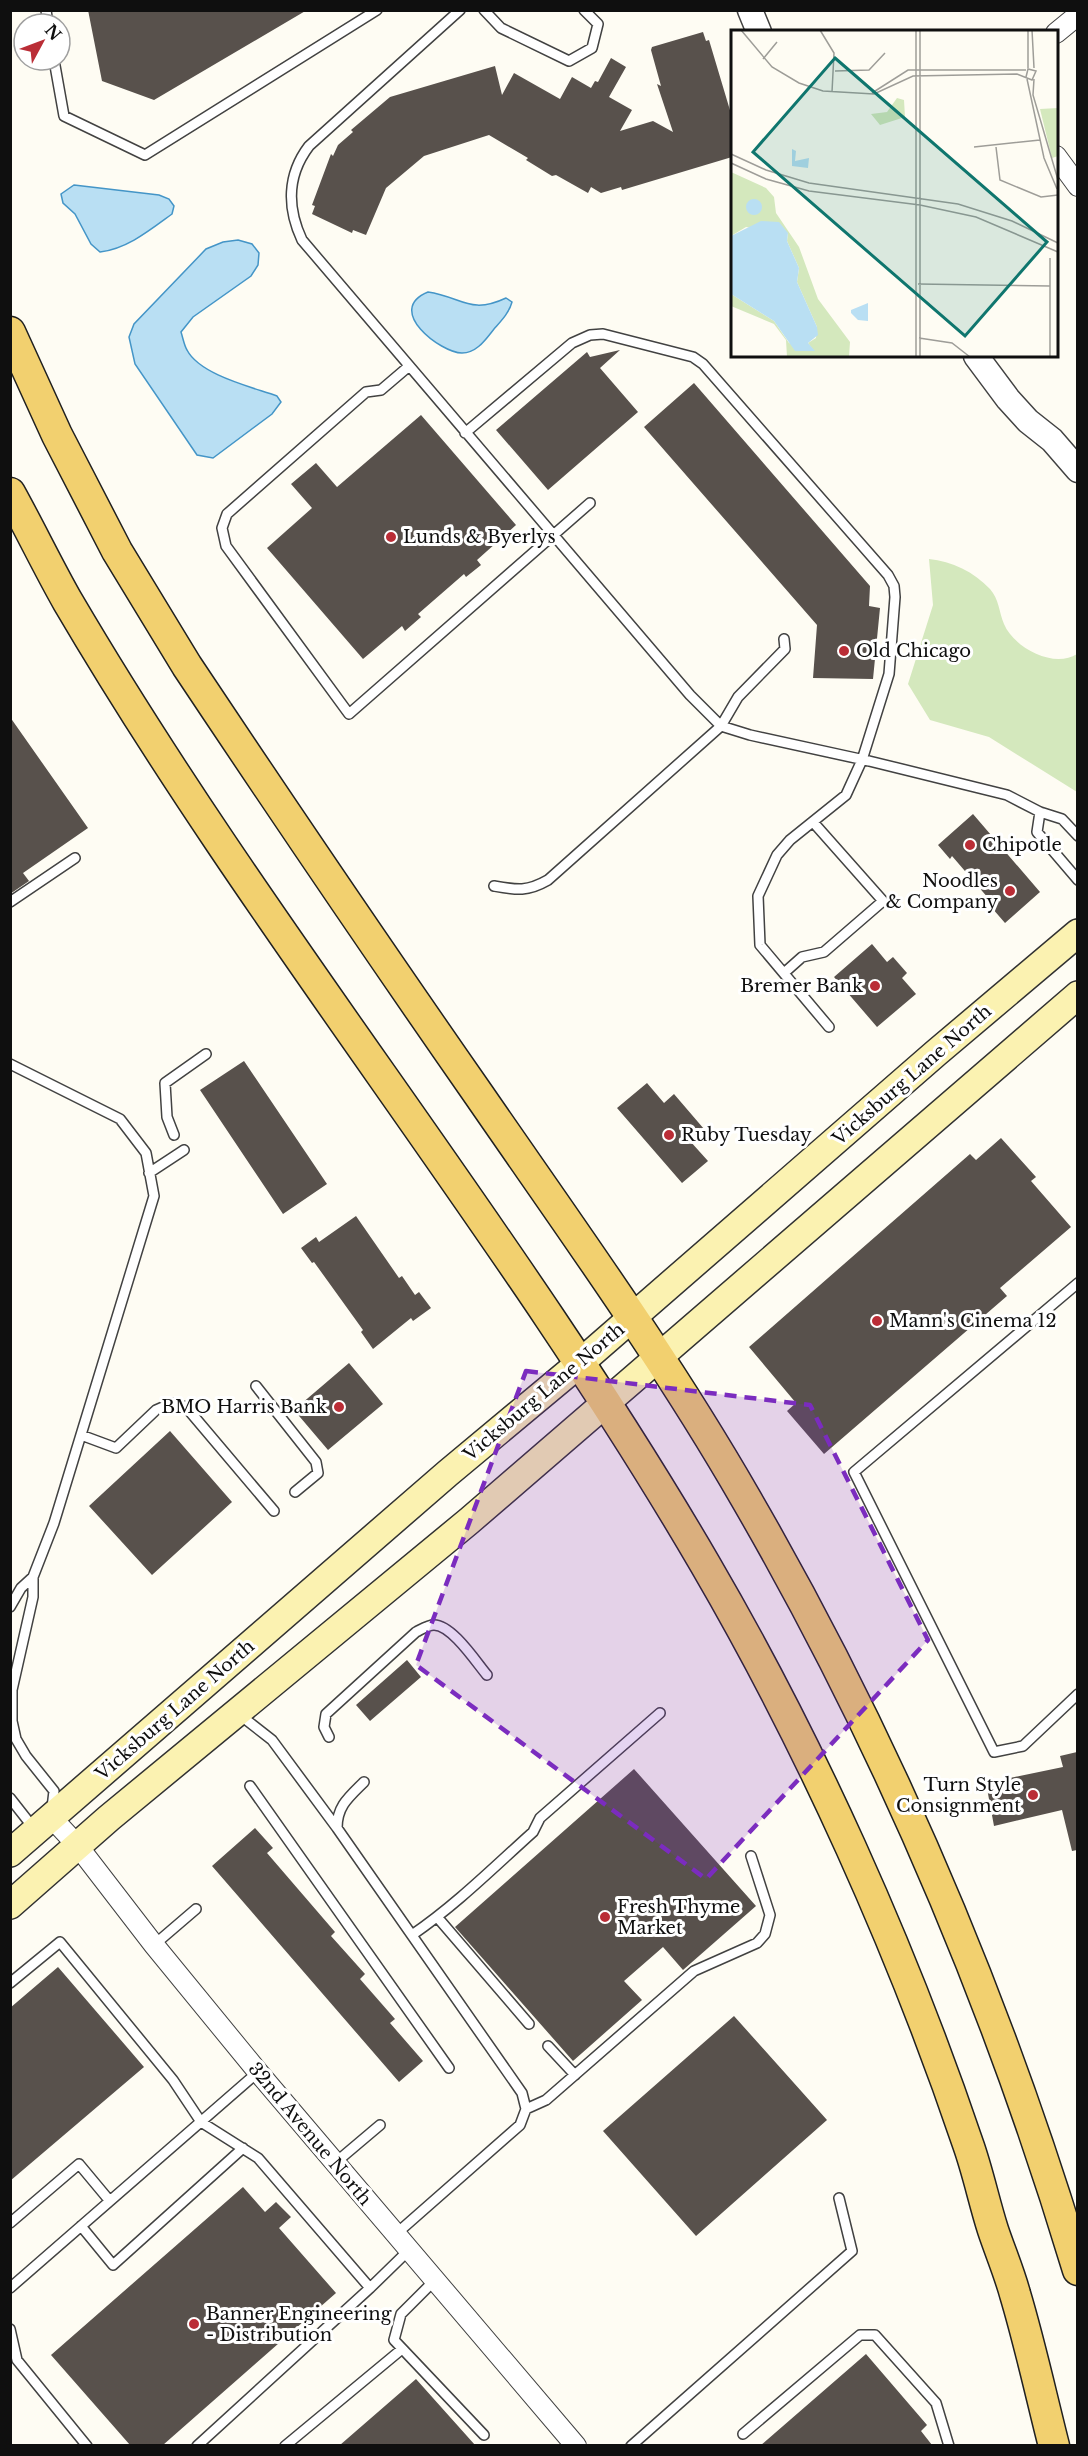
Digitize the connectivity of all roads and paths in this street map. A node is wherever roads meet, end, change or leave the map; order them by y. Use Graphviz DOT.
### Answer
graph roads {
  1 [pos="377,10"];
  2 [pos="460,10"];
  3 [pos="484,10"];
  4 [pos="584,10"];
  5 [pos="750,10"];
  6 [pos="1077,15"];
  7 [pos="758,30"];
  8 [pos="1058,31"];
  9 [pos="56,72"];
  10 [pos="1058,159"];
  11 [pos="1077,186"];
  12 [pos="10,332"];
  13 [pos="977,357"];
  14 [pos="408,367"];
  15 [pos="465,433"];
  16 [pos="1052,440"];
  17 [pos="1077,450"];
  18 [pos="1077,470"];
  19 [pos="10,493"];
  20 [pos="590,503"];
  21 [pos="554,535"];
  22 [pos="784,639"];
  23 [pos="721,726"];
  24 [pos="862,760"];
  25 [pos="1040,812"];
  26 [pos="813,822"];
  27 [pos="1077,836"];
  28 [pos="75,858"];
  29 [pos="1077,880"];
  30 [pos="495,886"];
  31 [pos="10,902"];
  32 [pos="1077,933"];
  33 [pos="784,973"];
  34 [pos="1077,995"];
  35 [pos="829,1027"];
  36 [pos="206,1054"];
  37 [pos="10,1064"];
  38 [pos="174,1135"];
  39 [pos="184,1150"];
  40 [pos="149,1173"];
  41 [pos="1077,1283"];
  42 [pos="632,1318"];
  43 [pos="659,1358"];
  44 [pos="580,1363"];
  45 [pos="256,1386"];
  46 [pos="606,1403"];
  47 [pos="81,1435"];
  48 [pos="295,1492"];
  49 [pos="274,1511"];
  50 [pos="33,1577"];
  51 [pos="10,1607"];
  52 [pos="487,1675"];
  53 [pos="13,1676"];
  54 [pos="1077,1694"];
  55 [pos="238,1713"];
  56 [pos="660,1713"];
  57 [pos="328,1737"];
  58 [pos="364,1782"];
  59 [pos="250,1786"];
  60 [pos="10,1798"];
  61 [pos="51,1817"];
  62 [pos="337,1828"];
  63 [pos="77,1845"];
  64 [pos="10,1853"];
  65 [pos="751,1856"];
  66 [pos="10,1905"];
  67 [pos="196,1909"];
  68 [pos="438,1918"];
  69 [pos="412,1935"];
  70 [pos="154,1945"];
  71 [pos="10,1983"];
  72 [pos="529,2024"];
  73 [pos="548,2046"];
  74 [pos="449,2068"];
  75 [pos="258,2072"];
  76 [pos="575,2075"];
  77 [pos="526,2109"];
  78 [pos="201,2122"];
  79 [pos="380,2125"];
  80 [pos="243,2148"];
  81 [pos="335,2163"];
  82 [pos="839,2198"];
  83 [pos="109,2200"];
  84 [pos="10,2223"];
  85 [pos="81,2226"];
  86 [pos="994,2232"];
  87 [pos="396,2234"];
  88 [pos="409,2250"];
  89 [pos="1077,2270"];
  90 [pos="435,2280"];
  91 [pos="10,2288"];
  92 [pos="370,2288"];
  93 [pos="10,2329"];
  94 [pos="402,2349"];
  95 [pos="743,2434"];
  96 [pos="484,2435"];
  97 [pos="87,2445"];
  98 [pos="197,2445"];
  99 [pos="285,2445"];
  100 [pos="575,2445"];
  101 [pos="631,2445"];
  102 [pos="949,2445"];
  103 [pos="1038,2445"];
  104 [pos="1054,2445"];
  1 -- 9 [label="lane"];
  2 -- 14 [label="lane"];
  3 -- 4 [label="lane"];
  5 -- 7 [label="street"];
  6 -- 8 [label="street"];
  10 -- 11 [label="street"];
  12 -- 42 [label="main road"];
  13 -- 16 [label="street"];
  14 -- 15 [label="lane"];
  14 -- 21 [label="lane"];
  15 -- 21 [label="lane"];
  15 -- 24 [label="lane"];
  16 -- 17 [label="street"];
  16 -- 18 [label="street"];
  19 -- 44 [label="main road"];
  20 -- 21 [label="lane"];
  21 -- 23 [label="lane"];
  22 -- 23 [label="lane"];
  23 -- 24 [label="lane"];
  23 -- 30 [label="lane"];
  24 -- 25 [label="lane"];
  24 -- 26 [label="lane"];
  25 -- 27 [label="lane"];
  25 -- 29 [label="lane"];
  26 -- 33 [label="lane"];
  26 -- 33 [label="lane"];
  28 -- 31 [label="lane"];
  32 -- 42 [label="main road, Vicksburg Lane North"];
  33 -- 35 [label="lane"];
  34 -- 43 [label="main road"];
  36 -- 38 [label="lane"];
  37 -- 40 [label="lane"];
  39 -- 40 [label="lane"];
  40 -- 47 [label="lane"];
  41 -- 54 [label="lane"];
  42 -- 43 [label="main road"];
  42 -- 44 [label="main road, Vicksburg Lane North"];
  43 -- 46 [label="main road"];
  43 -- 89 [label="main road"];
  44 -- 46 [label="main road"];
  44 -- 61 [label="main road, Vicksburg Lane North"];
  45 -- 48 [label="lane"];
  46 -- 55 [label="main road"];
  46 -- 86 [label="main road"];
  47 -- 49 [label="lane"];
  47 -- 50 [label="lane"];
  50 -- 51 [label="lane"];
  50 -- 53 [label="lane"];
  52 -- 57 [label="lane"];
  53 -- 61 [label="lane"];
  55 -- 62 [label="lane"];
  55 -- 63 [label="main road"];
  56 -- 68 [label="lane"];
  58 -- 62 [label="lane"];
  59 -- 74 [label="lane"];
  60 -- 61 [label="lane"];
  61 -- 63 [label="street, 32nd Avenue North"];
  61 -- 64 [label="main road, Vicksburg Lane North"];
  62 -- 69 [label="lane"];
  63 -- 66 [label="main road"];
  63 -- 70 [label="street, 32nd Avenue North"];
  65 -- 76 [label="lane"];
  67 -- 70 [label="lane"];
  68 -- 69 [label="lane"];
  68 -- 72 [label="lane"];
  69 -- 77 [label="lane"];
  70 -- 75 [label="street, 32nd Avenue North"];
  71 -- 78 [label="lane"];
  73 -- 76 [label="lane"];
  75 -- 78 [label="lane"];
  75 -- 81 [label="street, 32nd Avenue North"];
  76 -- 77 [label="lane"];
  77 -- 87 [label="lane"];
  78 -- 80 [label="lane"];
  78 -- 83 [label="lane"];
  79 -- 81 [label="lane"];
  80 -- 85 [label="lane"];
  80 -- 92 [label="lane"];
  81 -- 87 [label="street, 32nd Avenue North"];
  82 -- 101 [label="lane"];
  83 -- 84 [label="lane"];
  83 -- 85 [label="lane"];
  85 -- 91 [label="lane"];
  86 -- 103 [label="main road"];
  86 -- 104 [label="main road"];
  87 -- 88 [label="street, 32nd Avenue North"];
  88 -- 90 [label="street, 32nd Avenue North"];
  88 -- 92 [label="lane"];
  90 -- 94 [label="lane"];
  90 -- 100 [label="street, 32nd Avenue North"];
  92 -- 98 [label="lane"];
  93 -- 97 [label="lane"];
  94 -- 96 [label="lane"];
  94 -- 99 [label="lane"];
  95 -- 102 [label="lane"];
}
